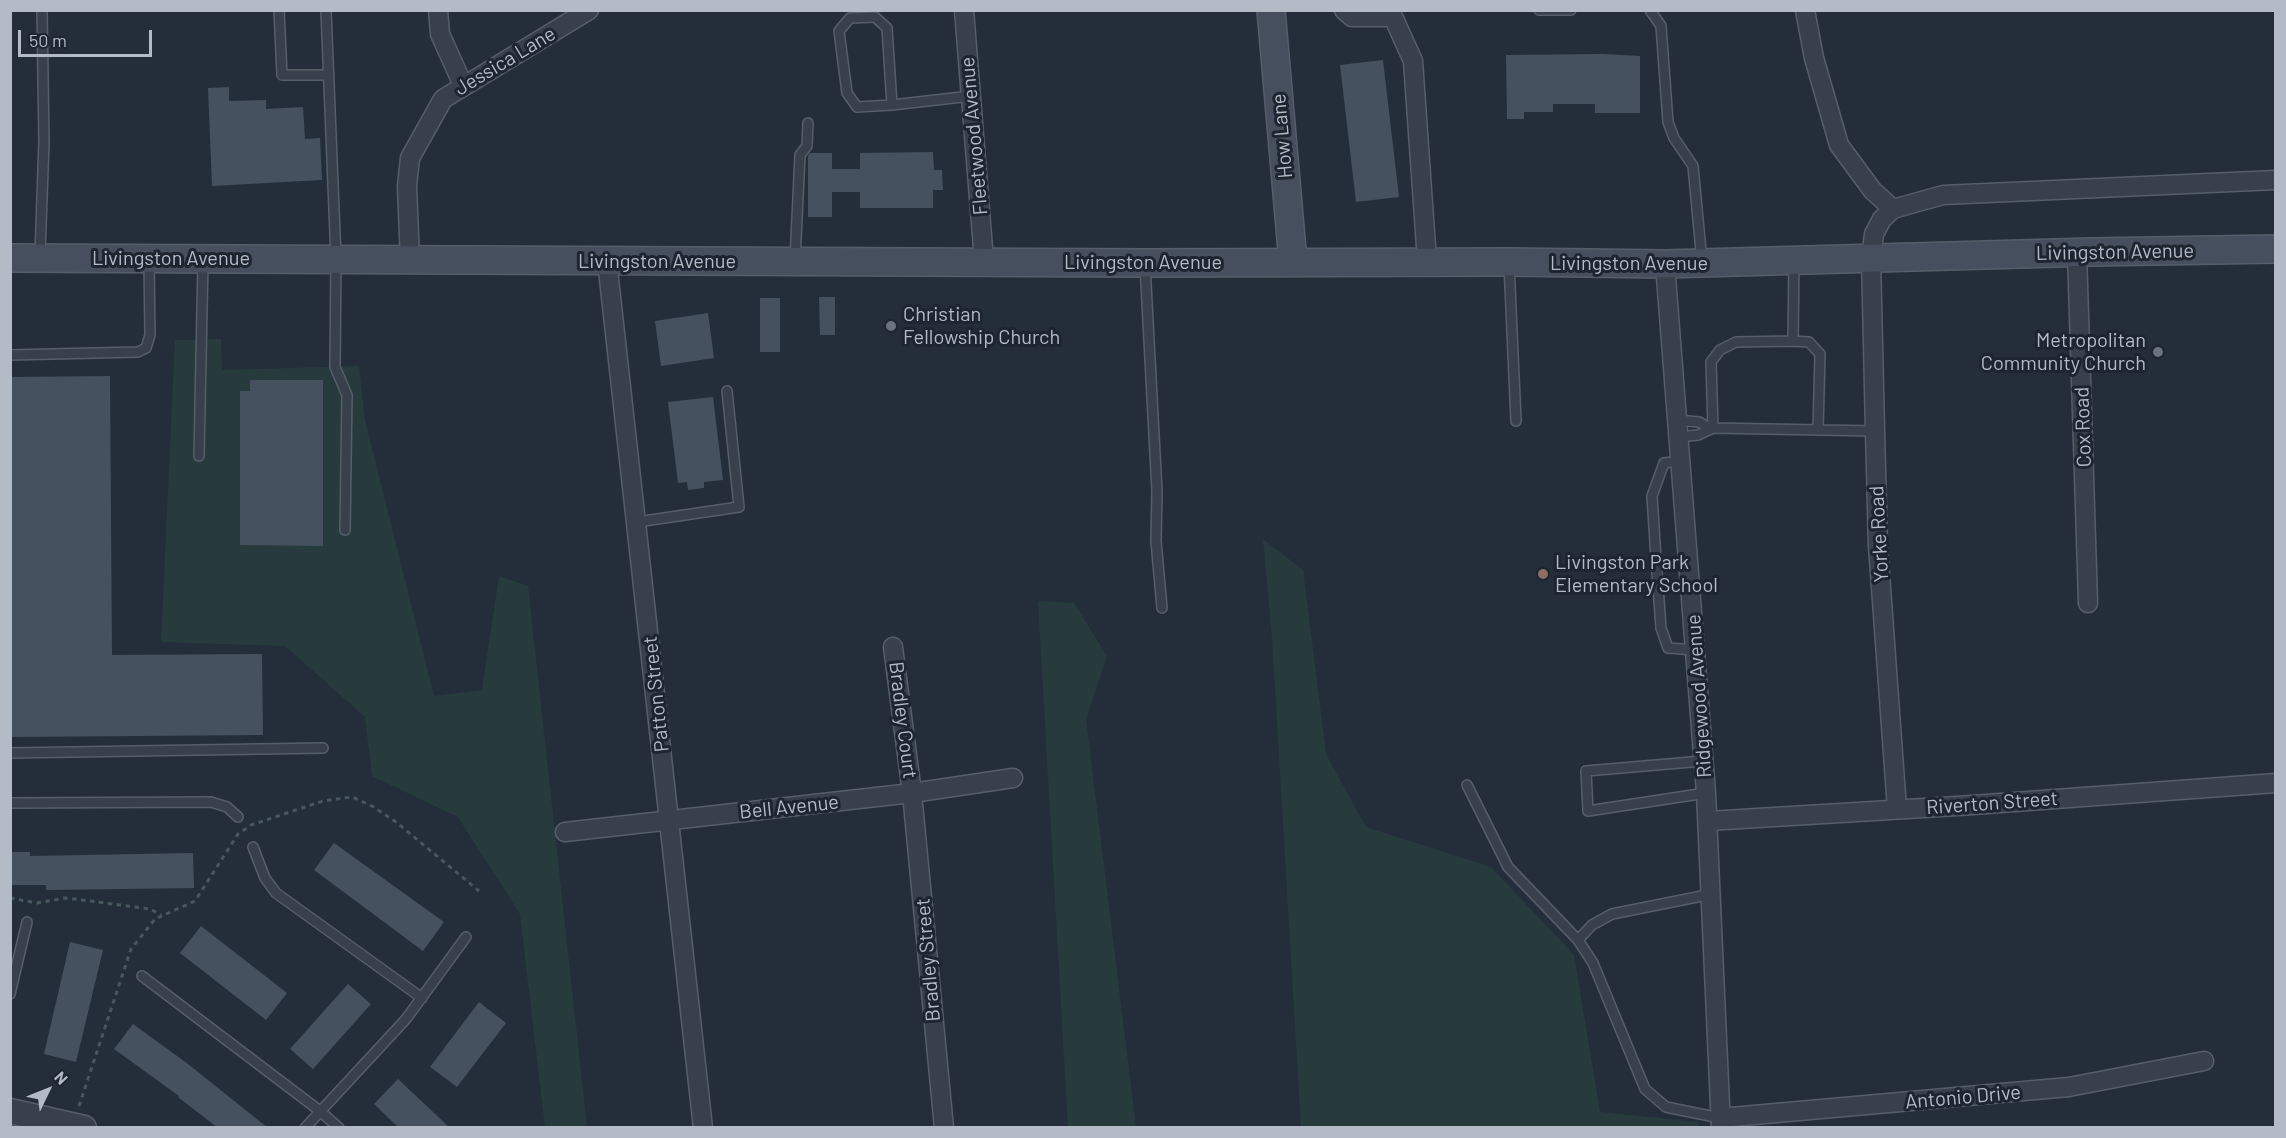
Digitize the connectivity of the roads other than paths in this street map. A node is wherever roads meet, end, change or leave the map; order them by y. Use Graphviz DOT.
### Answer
graph roads {
  1 [pos="42,10"];
  2 [pos="279,10"];
  3 [pos="326,10"];
  4 [pos="438,10"];
  5 [pos="589,10"];
  6 [pos="964,10"];
  7 [pos="1271,10"];
  8 [pos="1344,10"];
  9 [pos="1539,10"];
  10 [pos="1571,10"];
  11 [pos="1650,10"];
  12 [pos="1805,10"];
  13 [pos="1392,14"];
  14 [pos="329,75"];
  15 [pos="463,85"];
  16 [pos="971,96"];
  17 [pos="892,105"];
  18 [pos="808,123"];
  19 [pos="2276,180"];
  20 [pos="1893,209"];
  21 [pos="2276,249"];
  22 [pos="2077,252"];
  23 [pos="10,258"];
  24 [pos="39,258"];
  25 [pos="149,258"];
  26 [pos="1872,258"];
  27 [pos="203,259"];
  28 [pos="336,259"];
  29 [pos="410,260"];
  30 [pos="607,261"];
  31 [pos="795,261"];
  32 [pos="984,261"];
  33 [pos="1427,261"];
  34 [pos="1794,261"];
  35 [pos="1293,262"];
  36 [pos="1509,262"];
  37 [pos="1145,263"];
  38 [pos="1665,264"];
  39 [pos="1702,264"];
  40 [pos="1793,341"];
  41 [pos="10,355"];
  42 [pos="727,391"];
  43 [pos="1516,421"];
  44 [pos="1711,428"];
  45 [pos="1677,429"];
  46 [pos="1818,430"];
  47 [pos="1875,431"];
  48 [pos="199,456"];
  49 [pos="1681,461"];
  50 [pos="637,522"];
  51 [pos="345,530"];
  52 [pos="2088,603"];
  53 [pos="1162,608"];
  54 [pos="893,647"];
  55 [pos="1695,650"];
  56 [pos="323,748"];
  57 [pos="10,753"];
  58 [pos="1703,761"];
  59 [pos="1013,778"];
  60 [pos="2276,783"];
  61 [pos="1467,785"];
  62 [pos="912,793"];
  63 [pos="1706,794"];
  64 [pos="10,803"];
  65 [pos="1897,809"];
  66 [pos="238,817"];
  67 [pos="1708,820"];
  68 [pos="670,821"];
  69 [pos="565,832"];
  70 [pos="253,847"];
  71 [pos="1712,894"];
  72 [pos="27,922"];
  73 [pos="466,937"];
  74 [pos="1578,940"];
  75 [pos="142,976"];
  76 [pos="10,994"];
  77 [pos="422,998"];
  78 [pos="2204,1061"];
  79 [pos="10,1111"];
  80 [pos="320,1111"];
  81 [pos="1721,1123"];
  82 [pos="78,1126"];
  83 [pos="306,1128"];
  84 [pos="339,1128"];
  85 [pos="703,1128"];
  86 [pos="944,1128"];
  1 -- 24 [label="lane"];
  2 -- 14 [label="lane"];
  3 -- 14 [label="lane"];
  4 -- 15 [label="street"];
  5 -- 15 [label="street, Jessica Lane"];
  6 -- 16 [label="street, Fleetwood Avenue"];
  7 -- 35 [label="main road, How Lane"];
  8 -- 13 [label="street"];
  9 -- 10 [label="lane"];
  11 -- 39 [label="lane"];
  12 -- 20 [label="street"];
  13 -- 33 [label="street"];
  14 -- 28 [label="lane"];
  15 -- 29 [label="street, Jessica Lane"];
  16 -- 17 [label="lane"];
  16 -- 32 [label="street, Fleetwood Avenue"];
  17 -- 17 [label="lane"];
  18 -- 31 [label="lane"];
  19 -- 20 [label="street"];
  20 -- 26 [label="street, Yorke Road"];
  21 -- 22 [label="main road, Livingston Avenue"];
  22 -- 26 [label="main road, Livingston Avenue"];
  22 -- 52 [label="street, Cox Road"];
  23 -- 24 [label="main road, Livingston Avenue"];
  24 -- 25 [label="main road, Livingston Avenue"];
  25 -- 27 [label="main road, Livingston Avenue"];
  25 -- 41 [label="lane"];
  26 -- 34 [label="main road, Livingston Avenue"];
  26 -- 47 [label="street, Yorke Road"];
  27 -- 28 [label="main road, Livingston Avenue"];
  27 -- 48 [label="lane"];
  28 -- 29 [label="main road, Livingston Avenue"];
  28 -- 51 [label="lane"];
  29 -- 30 [label="main road, Livingston Avenue"];
  30 -- 31 [label="main road, Livingston Avenue"];
  30 -- 50 [label="street, Patton Street"];
  31 -- 32 [label="main road, Livingston Avenue"];
  32 -- 37 [label="main road, Livingston Avenue"];
  33 -- 35 [label="main road, Livingston Avenue"];
  33 -- 36 [label="main road, Livingston Avenue"];
  34 -- 39 [label="main road, Livingston Avenue"];
  34 -- 40 [label="lane"];
  35 -- 37 [label="main road, Livingston Avenue"];
  36 -- 38 [label="main road, Livingston Avenue"];
  36 -- 43 [label="lane"];
  37 -- 53 [label="lane"];
  38 -- 39 [label="main road, Livingston Avenue"];
  38 -- 45 [label="street, Ridgewood Avenue"];
  40 -- 44 [label="lane"];
  40 -- 46 [label="lane"];
  42 -- 50 [label="lane"];
  44 -- 45 [label="lane"];
  44 -- 45 [label="lane"];
  44 -- 46 [label="lane"];
  45 -- 49 [label="street, Ridgewood Avenue"];
  46 -- 47 [label="lane"];
  47 -- 65 [label="street, Yorke Road"];
  49 -- 55 [label="street, Ridgewood Avenue"];
  49 -- 55 [label="lane"];
  50 -- 68 [label="street, Patton Street"];
  54 -- 62 [label="street, Bradley Court"];
  55 -- 58 [label="street, Ridgewood Avenue"];
  56 -- 57 [label="lane"];
  58 -- 63 [label="street, Ridgewood Avenue"];
  58 -- 63 [label="lane"];
  59 -- 62 [label="street, Bell Avenue"];
  60 -- 65 [label="street, Riverton Street"];
  61 -- 74 [label="lane"];
  62 -- 68 [label="street, Bell Avenue"];
  62 -- 86 [label="street, Bradley Street"];
  63 -- 67 [label="street, Ridgewood Avenue"];
  64 -- 66 [label="lane"];
  65 -- 67 [label="street, Riverton Street"];
  67 -- 71 [label="street, Ridgewood Avenue"];
  68 -- 69 [label="street, Bell Avenue"];
  68 -- 85 [label="street, Patton Street"];
  70 -- 77 [label="lane"];
  71 -- 74 [label="lane"];
  71 -- 81 [label="street, Ridgewood Avenue"];
  72 -- 76 [label="lane"];
  73 -- 77 [label="lane"];
  74 -- 81 [label="lane"];
  75 -- 80 [label="lane"];
  77 -- 80 [label="lane"];
  78 -- 81 [label="street, Antonio Drive"];
  79 -- 82 [label="street"];
  80 -- 83 [label="lane"];
  80 -- 84 [label="lane"];
}
